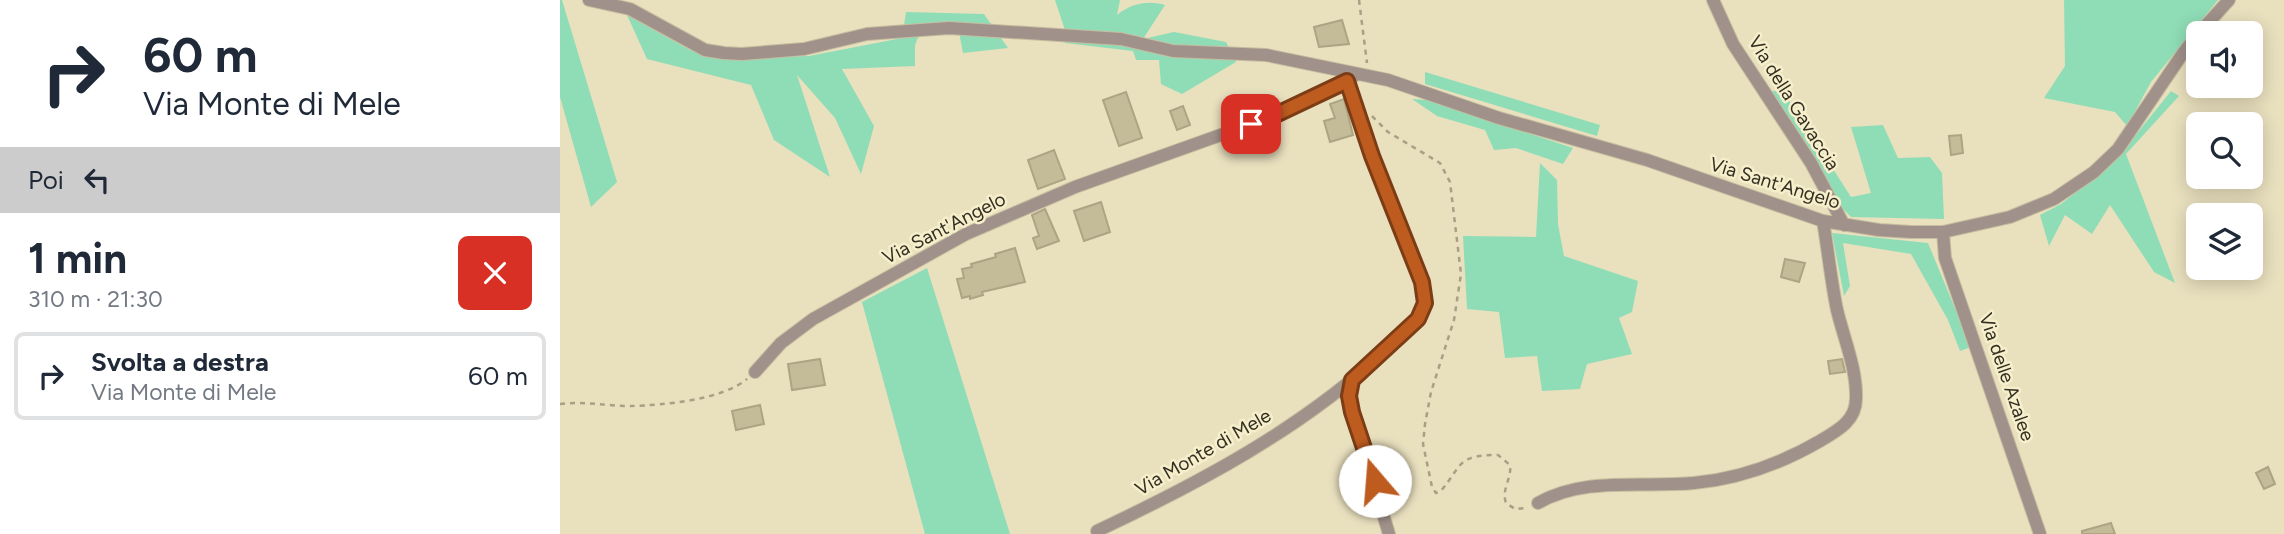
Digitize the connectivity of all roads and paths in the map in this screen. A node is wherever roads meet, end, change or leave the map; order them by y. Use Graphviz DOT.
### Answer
graph roads {
  1 [pos="589,0"];
  2 [pos="1359,0"];
  3 [pos="1713,0"];
  4 [pos="2230,0"];
  5 [pos="2210,21"];
  6 [pos="2186,48"];
  7 [pos="1358,77"];
  8 [pos="1366,110"];
  9 [pos="1823,220"];
  10 [pos="1844,225"];
  11 [pos="1943,232"];
  12 [pos="755,372"];
  13 [pos="1352,380"];
  14 [pos="560,404"];
  15 [pos="1538,503"];
  16 [pos="1097,531"];
  17 [pos="1389,534"];
  18 [pos="2040,534"];
  1 -- 7 [label="street, Via Sant'Angelo"];
  2 -- 7 [label="path"];
  3 -- 10 [label="street, Via della Gavaccia"];
  4 -- 5 [label="street, Via Sant'Angelo"];
  6 -- 11 [label="street, Via Sant'Angelo"];
  7 -- 9 [label="street, Via Sant'Angelo"];
  7 -- 12 [label="street, Via Sant'Angelo"];
  7 -- 13 [label="street, Via Monte di Mele"];
  8 -- 15 [label="path"];
  9 -- 10 [label="street, Via Sant'Angelo"];
  9 -- 15 [label="street"];
  10 -- 11 [label="street, Via Sant'Angelo"];
  11 -- 18 [label="street, Via delle Azalee"];
  12 -- 14 [label="path"];
  13 -- 16 [label="street, Via Monte di Mele"];
  13 -- 17 [label="street"];
}
